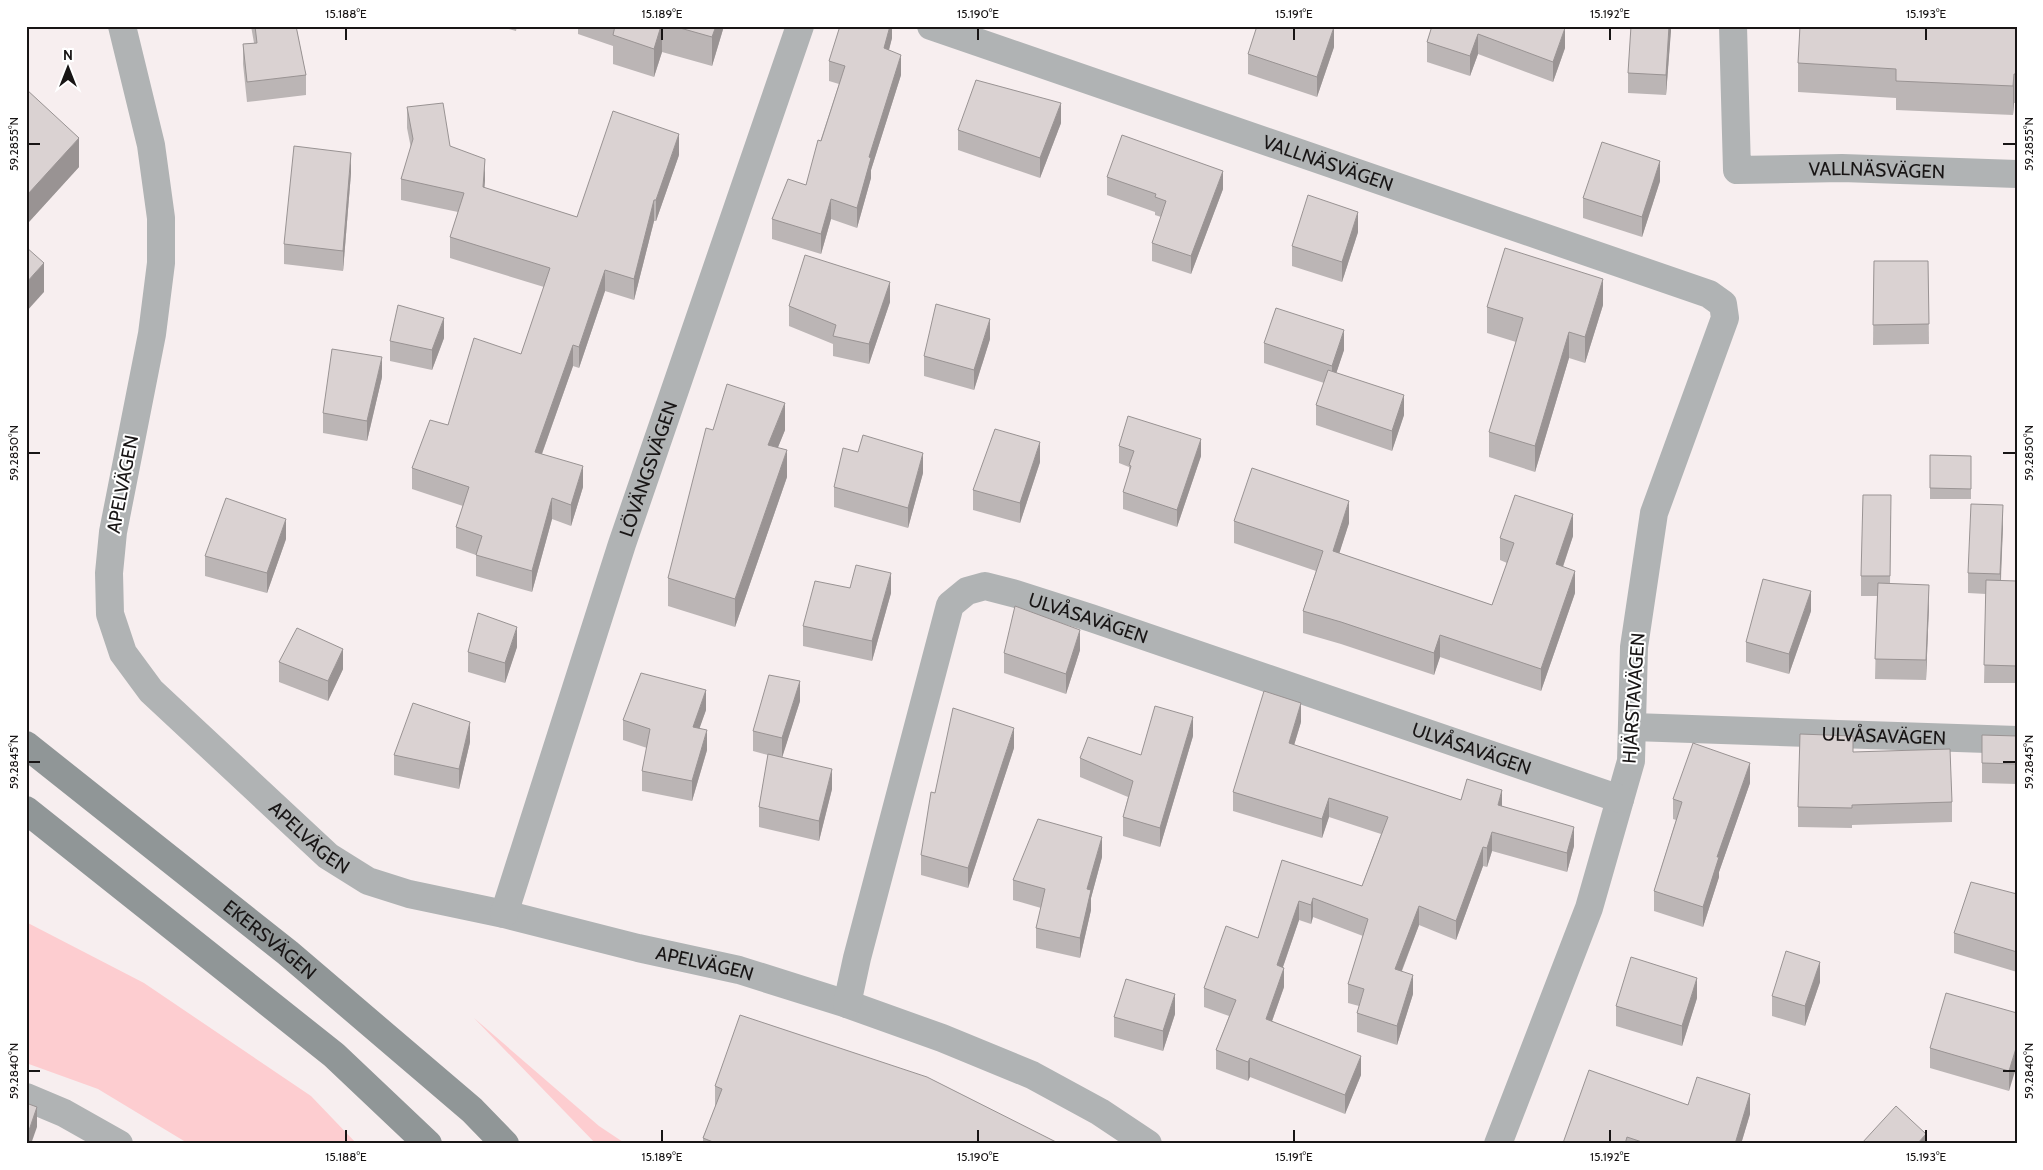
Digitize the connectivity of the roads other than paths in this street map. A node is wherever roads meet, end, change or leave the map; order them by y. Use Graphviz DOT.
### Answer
graph roads {
  1 [pos="122,26"];
  2 [pos="800,26"];
  3 [pos="930,26"];
  4 [pos="1733,26"];
  5 [pos="2017,174"];
  6 [pos="1723,304"];
  7 [pos="1633,727"];
  8 [pos="2017,740"];
  9 [pos="26,745"];
  10 [pos="1620,799"];
  11 [pos="26,810"];
  12 [pos="504,914"];
  13 [pos="847,1004"];
  14 [pos="26,1097"];
  15 [pos="119,1144"];
  16 [pos="428,1144"];
  17 [pos="505,1144"];
  18 [pos="1148,1144"];
  19 [pos="1498,1144"];
  1 -- 12 [label="street, APELVÄGEN"];
  2 -- 12 [label="street, LÖVÄNGSVÄGEN"];
  3 -- 6 [label="street, VALLNÄSVÄGEN"];
  4 -- 5 [label="street, VALLNÄSVÄGEN"];
  6 -- 7 [label="street, HJÄRSTAVÄGEN"];
  7 -- 8 [label="street, ULVÅSAVÄGEN"];
  7 -- 10 [label="street, HJÄRSTAVÄGEN"];
  9 -- 17 [label="main road, EKERSVÄGEN"];
  10 -- 13 [label="street, ULVÅSAVÄGEN"];
  10 -- 19 [label="street, HJÄRSTAVÄGEN"];
  11 -- 16 [label="main road"];
  12 -- 13 [label="street, APELVÄGEN"];
  13 -- 18 [label="street, APELVÄGEN"];
  14 -- 15 [label="street"];
}
